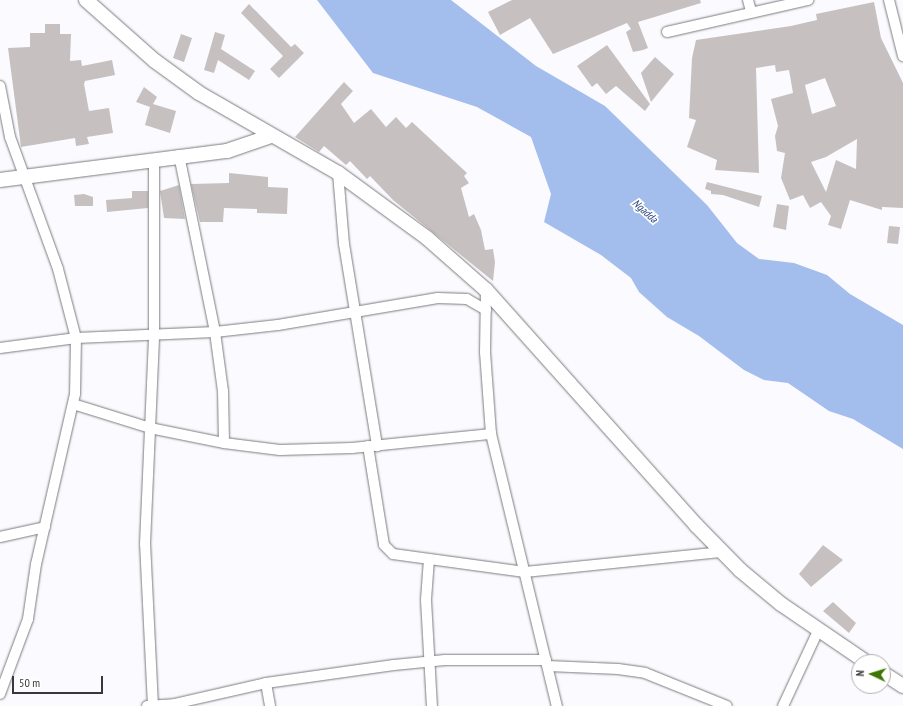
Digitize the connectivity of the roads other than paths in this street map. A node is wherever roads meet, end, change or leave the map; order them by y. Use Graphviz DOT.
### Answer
graph roads {
  1 [pos="86,0"];
  2 [pos="748,0"];
  3 [pos="808,0"];
  4 [pos="889,0"];
  5 [pos="751,11"];
  6 [pos="667,32"];
  7 [pos="903,56"];
  8 [pos="0,86"];
  9 [pos="271,136"];
  10 [pos="179,155"];
  11 [pos="154,159"];
  12 [pos="338,172"];
  13 [pos="22,177"];
  14 [pos="0,180"];
  15 [pos="486,290"];
  16 [pos="486,310"];
  17 [pos="354,313"];
  18 [pos="215,332"];
  19 [pos="154,335"];
  20 [pos="76,338"];
  21 [pos="0,348"];
  22 [pos="73,404"];
  23 [pos="150,428"];
  24 [pos="491,434"];
  25 [pos="224,443"];
  26 [pos="372,446"];
  27 [pos="45,527"];
  28 [pos="0,537"];
  29 [pos="723,552"];
  30 [pos="429,559"];
  31 [pos="525,572"];
  32 [pos="818,631"];
  33 [pos="854,654"];
  34 [pos="429,661"];
  35 [pos="547,663"];
  36 [pos="891,678"];
  37 [pos="266,683"];
  38 [pos="903,686"];
  39 [pos="0,694"];
  40 [pos="151,706"];
  41 [pos="270,706"];
  42 [pos="432,706"];
  43 [pos="557,706"];
  44 [pos="727,706"];
  45 [pos="783,706"];
  1 -- 9 [label="street"];
  2 -- 5 [label="street"];
  3 -- 5 [label="street"];
  4 -- 7 [label="street"];
  5 -- 6 [label="street"];
  8 -- 13 [label="street"];
  9 -- 10 [label="street"];
  9 -- 12 [label="street"];
  10 -- 11 [label="street"];
  10 -- 18 [label="street"];
  11 -- 13 [label="street"];
  11 -- 19 [label="street"];
  12 -- 15 [label="street"];
  12 -- 17 [label="street"];
  13 -- 14 [label="street"];
  13 -- 20 [label="street"];
  15 -- 16 [label="street"];
  15 -- 29 [label="street"];
  16 -- 17 [label="street"];
  16 -- 24 [label="street"];
  17 -- 18 [label="street"];
  17 -- 26 [label="street"];
  18 -- 19 [label="street"];
  18 -- 25 [label="street"];
  19 -- 20 [label="street"];
  19 -- 23 [label="street"];
  20 -- 21 [label="street"];
  20 -- 22 [label="street"];
  22 -- 23 [label="street"];
  22 -- 27 [label="street"];
  23 -- 25 [label="street"];
  23 -- 40 [label="street"];
  24 -- 26 [label="street"];
  24 -- 31 [label="street"];
  25 -- 26 [label="street"];
  26 -- 30 [label="street"];
  27 -- 28 [label="street"];
  27 -- 39 [label="street"];
  29 -- 31 [label="street"];
  29 -- 32 [label="street"];
  30 -- 31 [label="street"];
  30 -- 34 [label="street"];
  31 -- 35 [label="street"];
  32 -- 33 [label="street"];
  32 -- 45 [label="street"];
  34 -- 35 [label="street"];
  34 -- 37 [label="street"];
  34 -- 42 [label="street"];
  35 -- 43 [label="street"];
  35 -- 44 [label="street"];
  36 -- 38 [label="street"];
  37 -- 40 [label="street"];
  37 -- 41 [label="street"];
}
